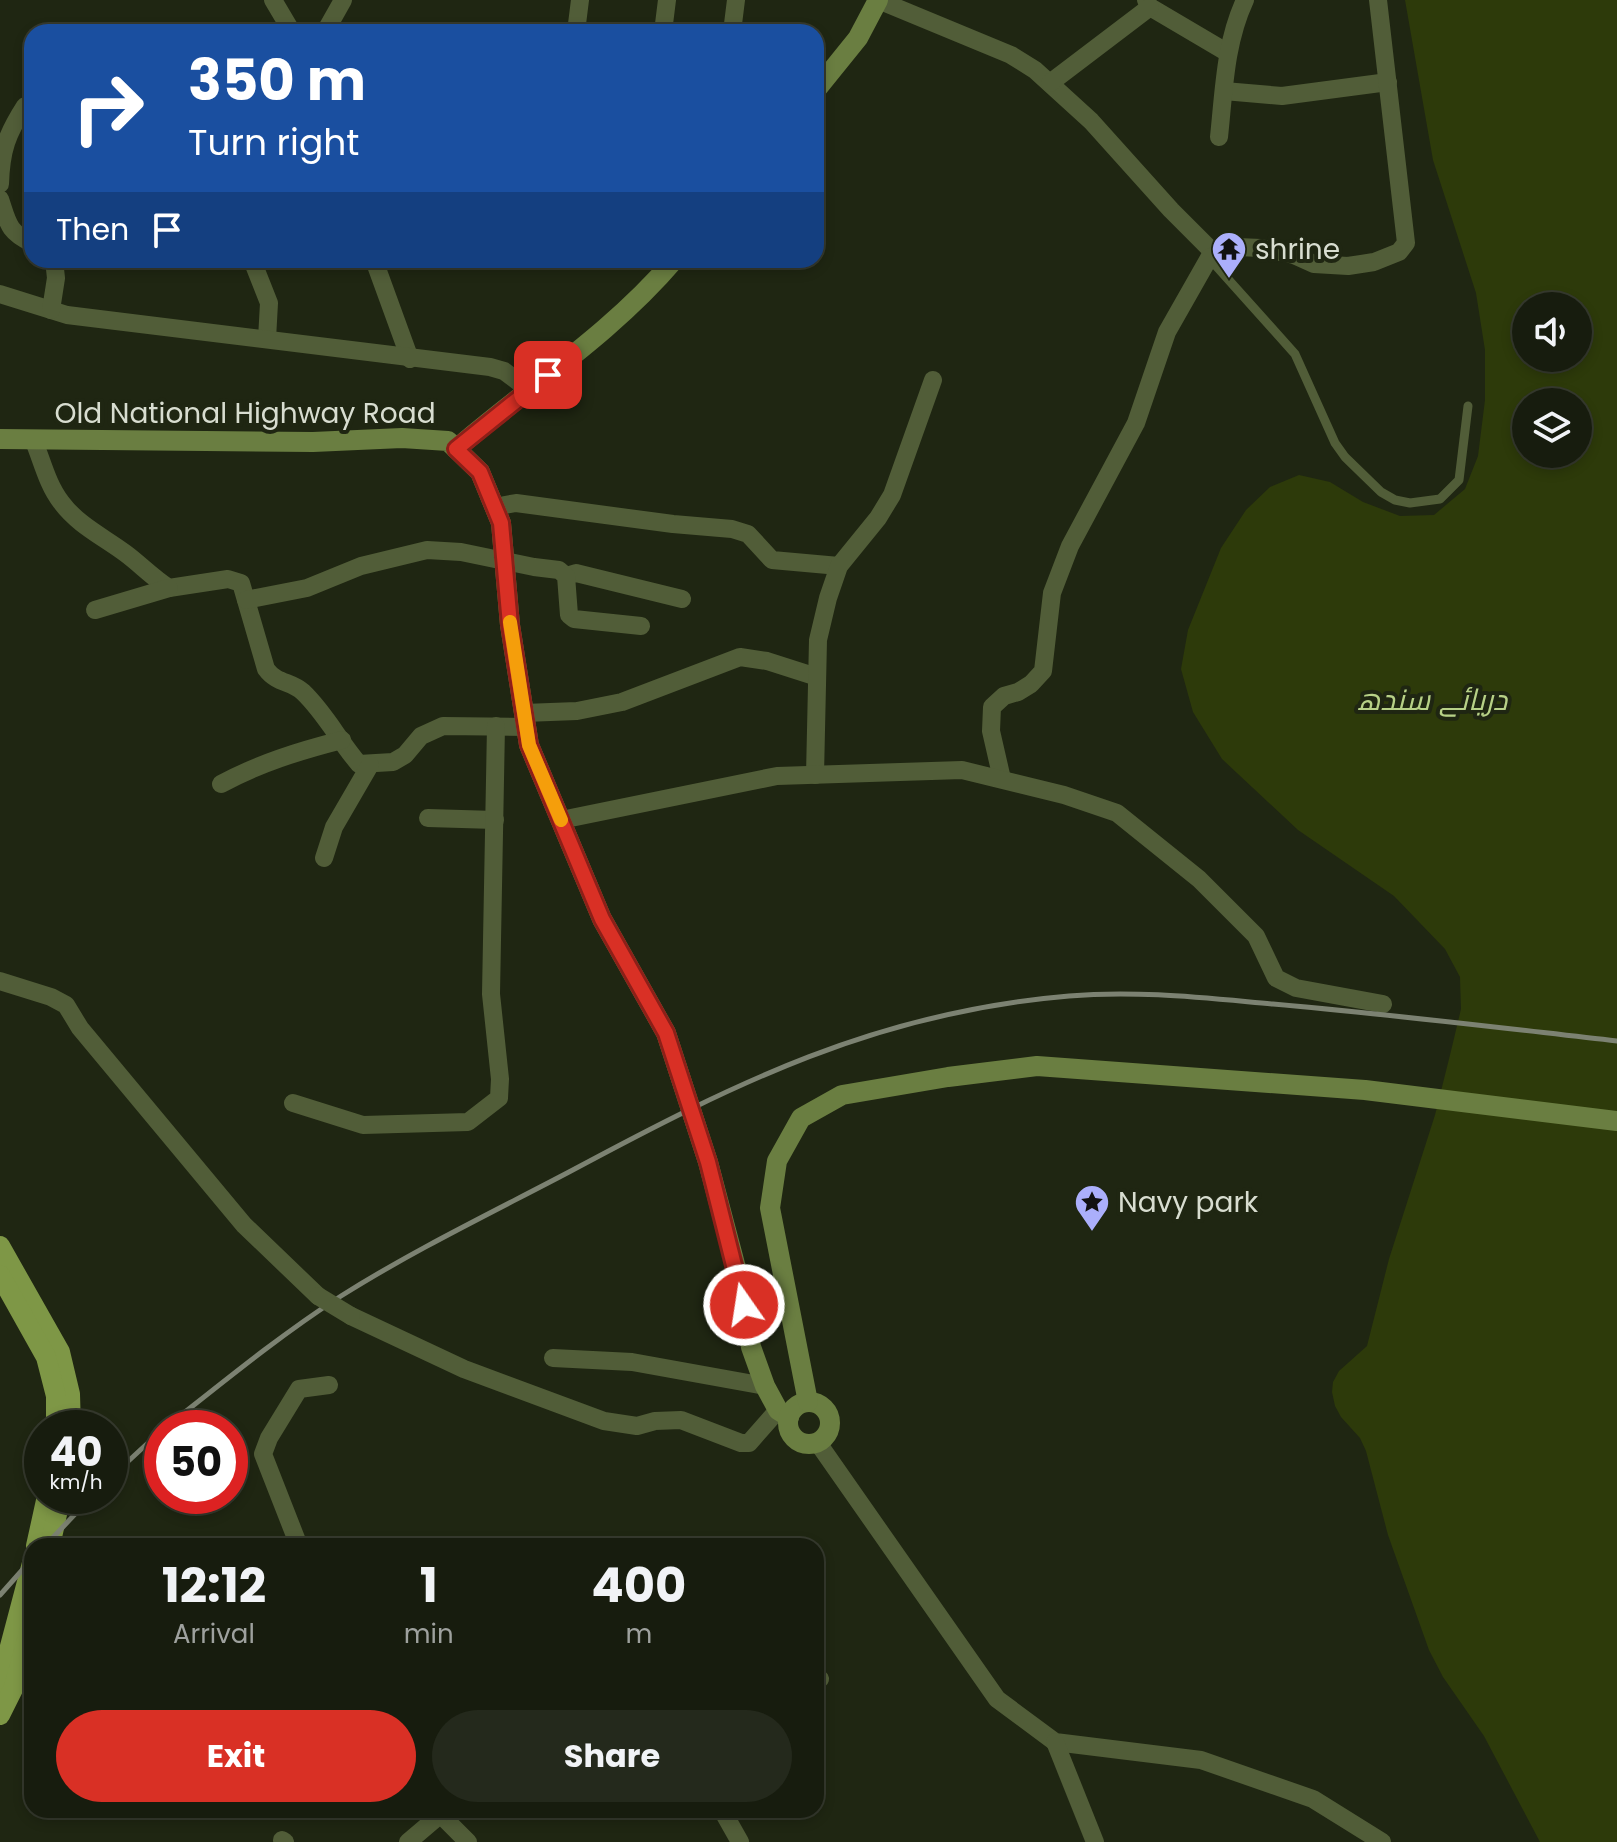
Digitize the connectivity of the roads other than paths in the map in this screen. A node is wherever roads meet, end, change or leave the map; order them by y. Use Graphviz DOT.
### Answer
graph roads {
  1 [pos="273,0"];
  2 [pos="343,0"];
  3 [pos="580,0"];
  4 [pos="667,0"];
  5 [pos="736,0"];
  6 [pos="878,0"];
  7 [pos="1245,0"];
  8 [pos="1378,0"];
  9 [pos="1148,3"];
  10 [pos="287,24"];
  11 [pos="330,24"];
  12 [pos="577,24"];
  13 [pos="664,24"];
  14 [pos="733,24"];
  15 [pos="1228,53"];
  16 [pos="824,80"];
  17 [pos="1388,82"];
  18 [pos="1050,83"];
  19 [pos="1224,91"];
  20 [pos="24,108"];
  21 [pos="1219,137"];
  22 [pos="0,184"];
  23 [pos="0,199"];
  24 [pos="24,239"];
  25 [pos="1212,256"];
  26 [pos="55,268"];
  27 [pos="255,268"];
  28 [pos="377,268"];
  29 [pos="667,268"];
  30 [pos="0,294"];
  31 [pos="51,310"];
  32 [pos="267,339"];
  33 [pos="410,359"];
  34 [pos="933,380"];
  35 [pos="529,390"];
  36 [pos="1468,406"];
  37 [pos="0,439"];
  38 [pos="33,439"];
  39 [pos="456,449"];
  40 [pos="494,507"];
  41 [pos="504,560"];
  42 [pos="839,566"];
  43 [pos="566,576"];
  44 [pos="169,588"];
  45 [pos="682,599"];
  46 [pos="246,600"];
  47 [pos="95,610"];
  48 [pos="641,626"];
  49 [pos="817,677"];
  50 [pos="525,720"];
  51 [pos="496,726"];
  52 [pos="342,740"];
  53 [pos="370,765"];
  54 [pos="815,775"];
  55 [pos="1002,779"];
  56 [pos="221,784"];
  57 [pos="428,818"];
  58 [pos="495,820"];
  59 [pos="561,820"];
  60 [pos="324,858"];
  61 [pos="0,981"];
  62 [pos="1383,1004"];
  63 [pos="293,1103"];
  64 [pos="1617,1121"];
  65 [pos="0,1246"];
  66 [pos="0,1275"];
  67 [pos="553,1358"];
  68 [pos="329,1385"];
  69 [pos="765,1386"];
  70 [pos="808,1402"];
  71 [pos="56,1410"];
  72 [pos="70,1410"];
  73 [pos="784,1414"];
  74 [pos="818,1443"];
  75 [pos="43,1514"];
  76 [pos="57,1514"];
  77 [pos="38,1538"];
  78 [pos="52,1538"];
  79 [pos="296,1538"];
  80 [pos="24,1593"];
  81 [pos="24,1651"];
  82 [pos="0,1684"];
  83 [pos="0,1715"];
  84 [pos="1055,1742"];
  85 [pos="432,1818"];
  86 [pos="444,1818"];
  87 [pos="726,1818"];
  88 [pos="408,1842"];
  89 [pos="468,1842"];
  90 [pos="740,1842"];
  91 [pos="1095,1842"];
  92 [pos="1382,1842"];
  1 -- 10 [label="street"];
  2 -- 11 [label="street"];
  3 -- 12 [label="street"];
  4 -- 13 [label="street"];
  5 -- 14 [label="street"];
  6 -- 16 [label="main road"];
  6 -- 18 [label="street"];
  7 -- 15 [label="street"];
  8 -- 17 [label="street"];
  9 -- 15 [label="street"];
  9 -- 18 [label="street"];
  15 -- 19 [label="street"];
  17 -- 19 [label="street"];
  17 -- 25 [label="street"];
  18 -- 25 [label="street"];
  19 -- 21 [label="street"];
  20 -- 22 [label="street"];
  23 -- 24 [label="street"];
  25 -- 36 [label="lane"];
  25 -- 55 [label="street"];
  26 -- 31 [label="street"];
  27 -- 32 [label="street"];
  28 -- 33 [label="street"];
  29 -- 35 [label="main road"];
  30 -- 31 [label="street"];
  31 -- 32 [label="street"];
  32 -- 33 [label="street"];
  33 -- 35 [label="street"];
  34 -- 42 [label="street"];
  35 -- 39 [label="main road"];
  37 -- 38 [label="main road, Old National Highway Road"];
  38 -- 39 [label="main road, Old National Highway Road"];
  38 -- 44 [label="street"];
  39 -- 40 [label="main road, Old National Highway Road"];
  40 -- 41 [label="main road, Old National Highway Road"];
  40 -- 42 [label="street"];
  41 -- 43 [label="street"];
  41 -- 46 [label="street"];
  41 -- 50 [label="main road, Old National Highway Road"];
  42 -- 49 [label="street"];
  43 -- 45 [label="street"];
  43 -- 48 [label="street"];
  44 -- 46 [label="street"];
  44 -- 47 [label="street"];
  46 -- 52 [label="street"];
  49 -- 50 [label="street"];
  49 -- 54 [label="street"];
  50 -- 51 [label="street"];
  50 -- 59 [label="main road, Old National Highway Road"];
  51 -- 53 [label="street"];
  51 -- 58 [label="street"];
  52 -- 53 [label="street"];
  52 -- 56 [label="street"];
  53 -- 60 [label="street"];
  54 -- 55 [label="street"];
  54 -- 59 [label="street"];
  55 -- 62 [label="street"];
  57 -- 58 [label="street"];
  58 -- 63 [label="street"];
  59 -- 69 [label="main road, Old National Highway Road"];
  61 -- 73 [label="street, bridge"];
  64 -- 70 [label="main road"];
  65 -- 72 [label="main road"];
  66 -- 71 [label="main road"];
  67 -- 69 [label="street"];
  68 -- 79 [label="street"];
  69 -- 73 [label="main road, Old National Highway Road"];
  70 -- 73 [label="main road"];
  70 -- 74 [label="main road"];
  73 -- 74 [label="main road"];
  74 -- 84 [label="street"];
  75 -- 77 [label="main road"];
  76 -- 78 [label="main road"];
  80 -- 82 [label="main road"];
  81 -- 83 [label="main road"];
  84 -- 91 [label="street"];
  84 -- 92 [label="street"];
  85 -- 88 [label="street"];
  86 -- 89 [label="street"];
  87 -- 90 [label="street"];
}
